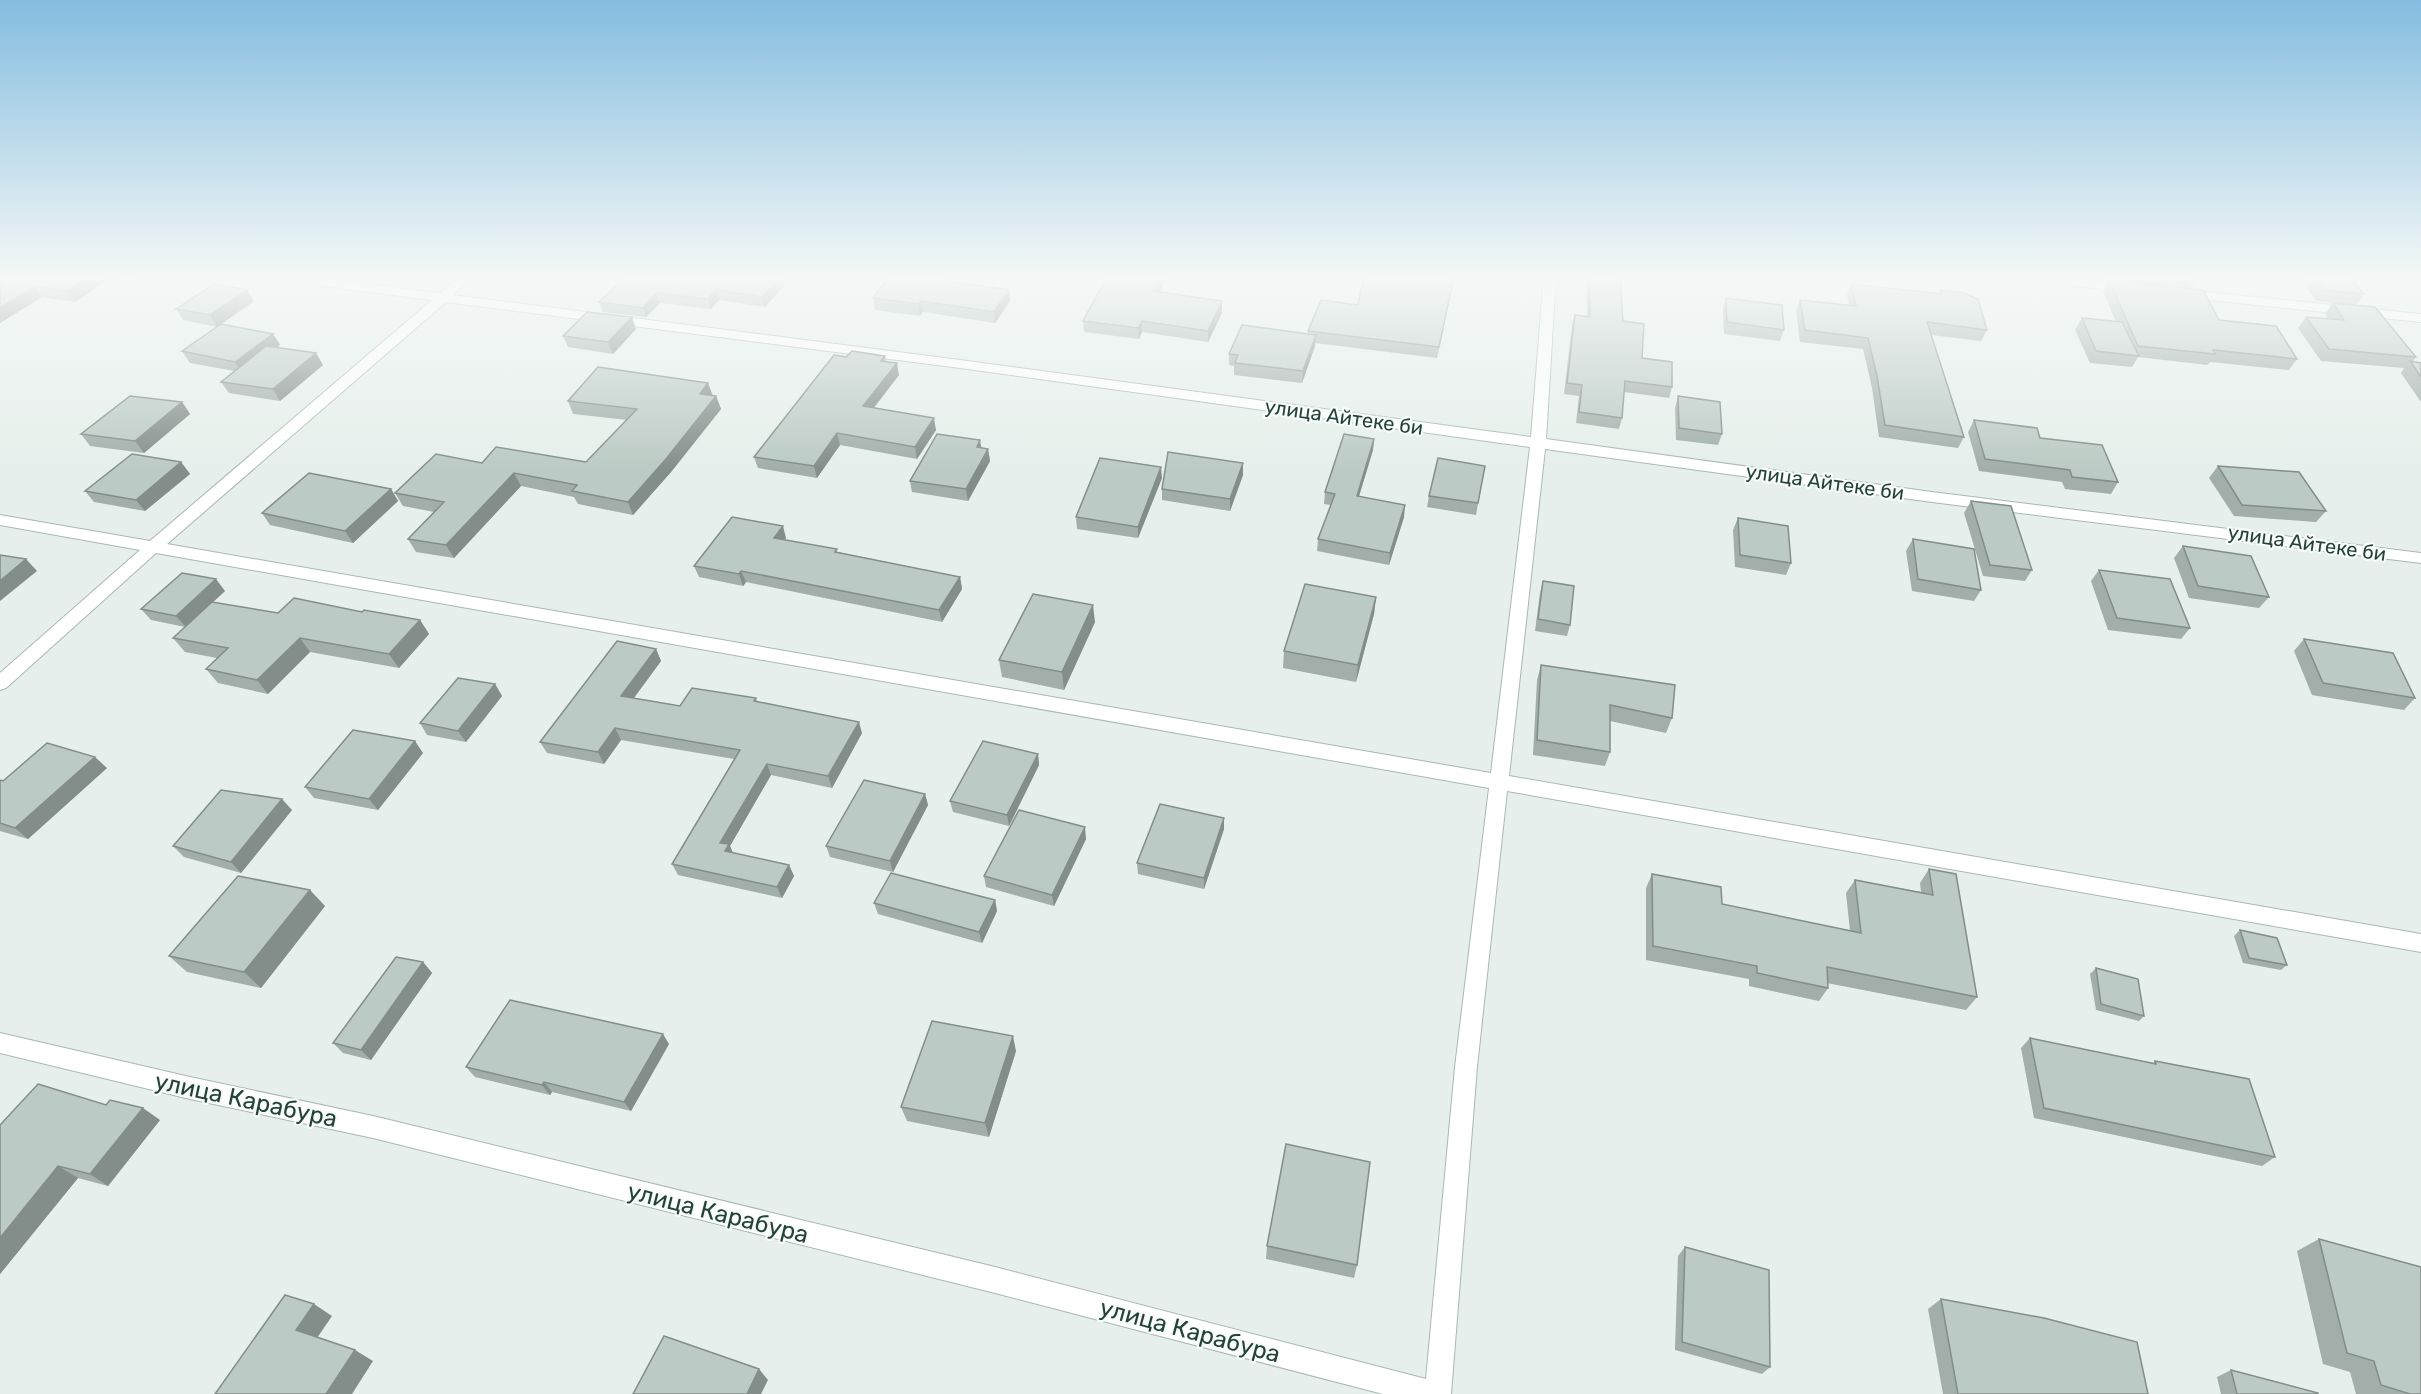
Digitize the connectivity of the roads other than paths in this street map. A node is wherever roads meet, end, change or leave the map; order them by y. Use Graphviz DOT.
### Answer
graph roads {
  1 [pos="394,340"];
  2 [pos="772,340"];
  3 [pos="1545,340"];
  4 [pos="1538,444"];
  5 [pos="0,520"];
  6 [pos="154,546"];
  7 [pos="2421,558"];
  8 [pos="0,682"];
  9 [pos="1498,780"];
  10 [pos="2421,943"];
  11 [pos="0,1043"];
  12 [pos="1436,1394"];
  1 -- 6 [label="street"];
  2 -- 4 [label="street, улица Айтеке би"];
  3 -- 4 [label="street"];
  4 -- 7 [label="street, улица Айтеке би"];
  4 -- 9 [label="street"];
  5 -- 6 [label="street"];
  6 -- 8 [label="street"];
  6 -- 9 [label="street"];
  9 -- 10 [label="street"];
  9 -- 12 [label="street"];
  11 -- 12 [label="street, улица Карабура"];
}
